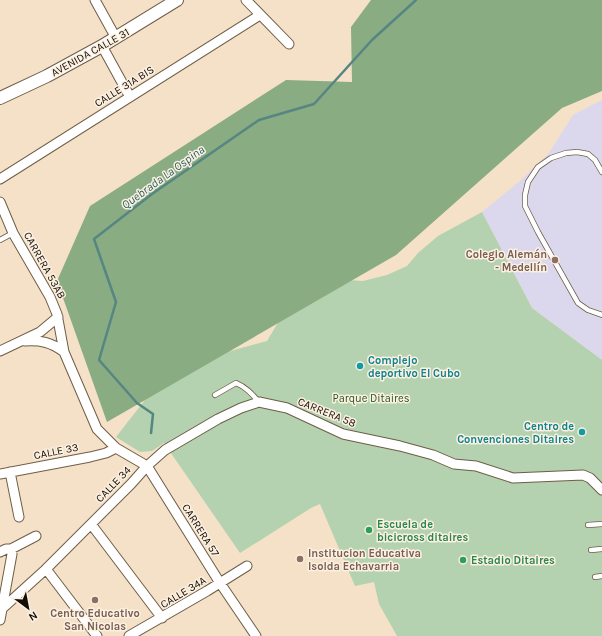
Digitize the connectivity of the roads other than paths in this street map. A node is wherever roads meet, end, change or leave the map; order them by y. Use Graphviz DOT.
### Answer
graph roads {
  1 [pos="95,0"];
  2 [pos="177,0"];
  3 [pos="246,0"];
  4 [pos="260,15"];
  5 [pos="116,38"];
  6 [pos="289,44"];
  7 [pos="102,46"];
  8 [pos="130,97"];
  9 [pos="0,98"];
  10 [pos="602,172"];
  11 [pos="0,178"];
  12 [pos="0,202"];
  13 [pos="13,233"];
  14 [pos="0,240"];
  15 [pos="602,315"];
  16 [pos="58,317"];
  17 [pos="22,342"];
  18 [pos="0,351"];
  19 [pos="64,352"];
  20 [pos="215,395"];
  21 [pos="259,402"];
  22 [pos="103,436"];
  23 [pos="116,448"];
  24 [pos="104,453"];
  25 [pos="147,466"];
  26 [pos="10,472"];
  27 [pos="0,474"];
  28 [pos="602,490"];
  29 [pos="20,517"];
  30 [pos="91,524"];
  31 [pos="602,524"];
  32 [pos="588,525"];
  33 [pos="36,536"];
  34 [pos="11,549"];
  35 [pos="591,550"];
  36 [pos="602,550"];
  37 [pos="0,552"];
  38 [pos="247,566"];
  39 [pos="46,569"];
  40 [pos="602,576"];
  41 [pos="595,577"];
  42 [pos="220,583"];
  43 [pos="3,608"];
  44 [pos="162,618"];
  45 [pos="0,620"];
  46 [pos="96,636"];
  47 [pos="129,636"];
  48 [pos="256,636"];
  1 -- 5 [label="street"];
  2 -- 5 [label="street, AVENIDA CALLE 31"];
  3 -- 4 [label="street"];
  4 -- 6 [label="street"];
  4 -- 8 [label="street, CALLE 31A BIS"];
  5 -- 7 [label="street, AVENIDA CALLE 31"];
  7 -- 8 [label="street"];
  7 -- 9 [label="street, AVENIDA CALLE 31"];
  8 -- 11 [label="street, CALLE 31A BIS"];
  10 -- 15 [label="lane"];
  12 -- 13 [label="street, CARRERA 53AB"];
  13 -- 14 [label="lane"];
  13 -- 16 [label="street, CARRERA 53AB"];
  16 -- 17 [label="street"];
  16 -- 19 [label="street, CARRERA 53AB"];
  17 -- 18 [label="street"];
  17 -- 19 [label="street"];
  19 -- 22 [label="street, CARRERA 53AB"];
  20 -- 21 [label="lane"];
  21 -- 25 [label="street, CALLE 34"];
  21 -- 28 [label="street, CARRERA 58"];
  22 -- 23 [label="street, CARRERA 53AB"];
  22 -- 24 [label="street"];
  23 -- 24 [label="street, CALLE 33"];
  23 -- 25 [label="street, CARRERA 57"];
  24 -- 26 [label="street, CALLE 33"];
  25 -- 30 [label="street, CALLE 34"];
  25 -- 42 [label="street, CARRERA 57"];
  26 -- 27 [label="street, CALLE 33"];
  26 -- 29 [label="street"];
  30 -- 39 [label="street, CALLE 34"];
  30 -- 44 [label="street"];
  31 -- 32 [label="lane"];
  33 -- 34 [label="street"];
  34 -- 37 [label="street"];
  34 -- 43 [label="street"];
  35 -- 36 [label="lane"];
  38 -- 42 [label="street, CALLE 34A"];
  39 -- 43 [label="street, CALLE 34"];
  39 -- 46 [label="street"];
  40 -- 41 [label="lane"];
  42 -- 44 [label="street, CALLE 34A"];
  42 -- 48 [label="street, CARRERA 57"];
  43 -- 45 [label="street"];
  44 -- 47 [label="street, CALLE 34A"];
}
